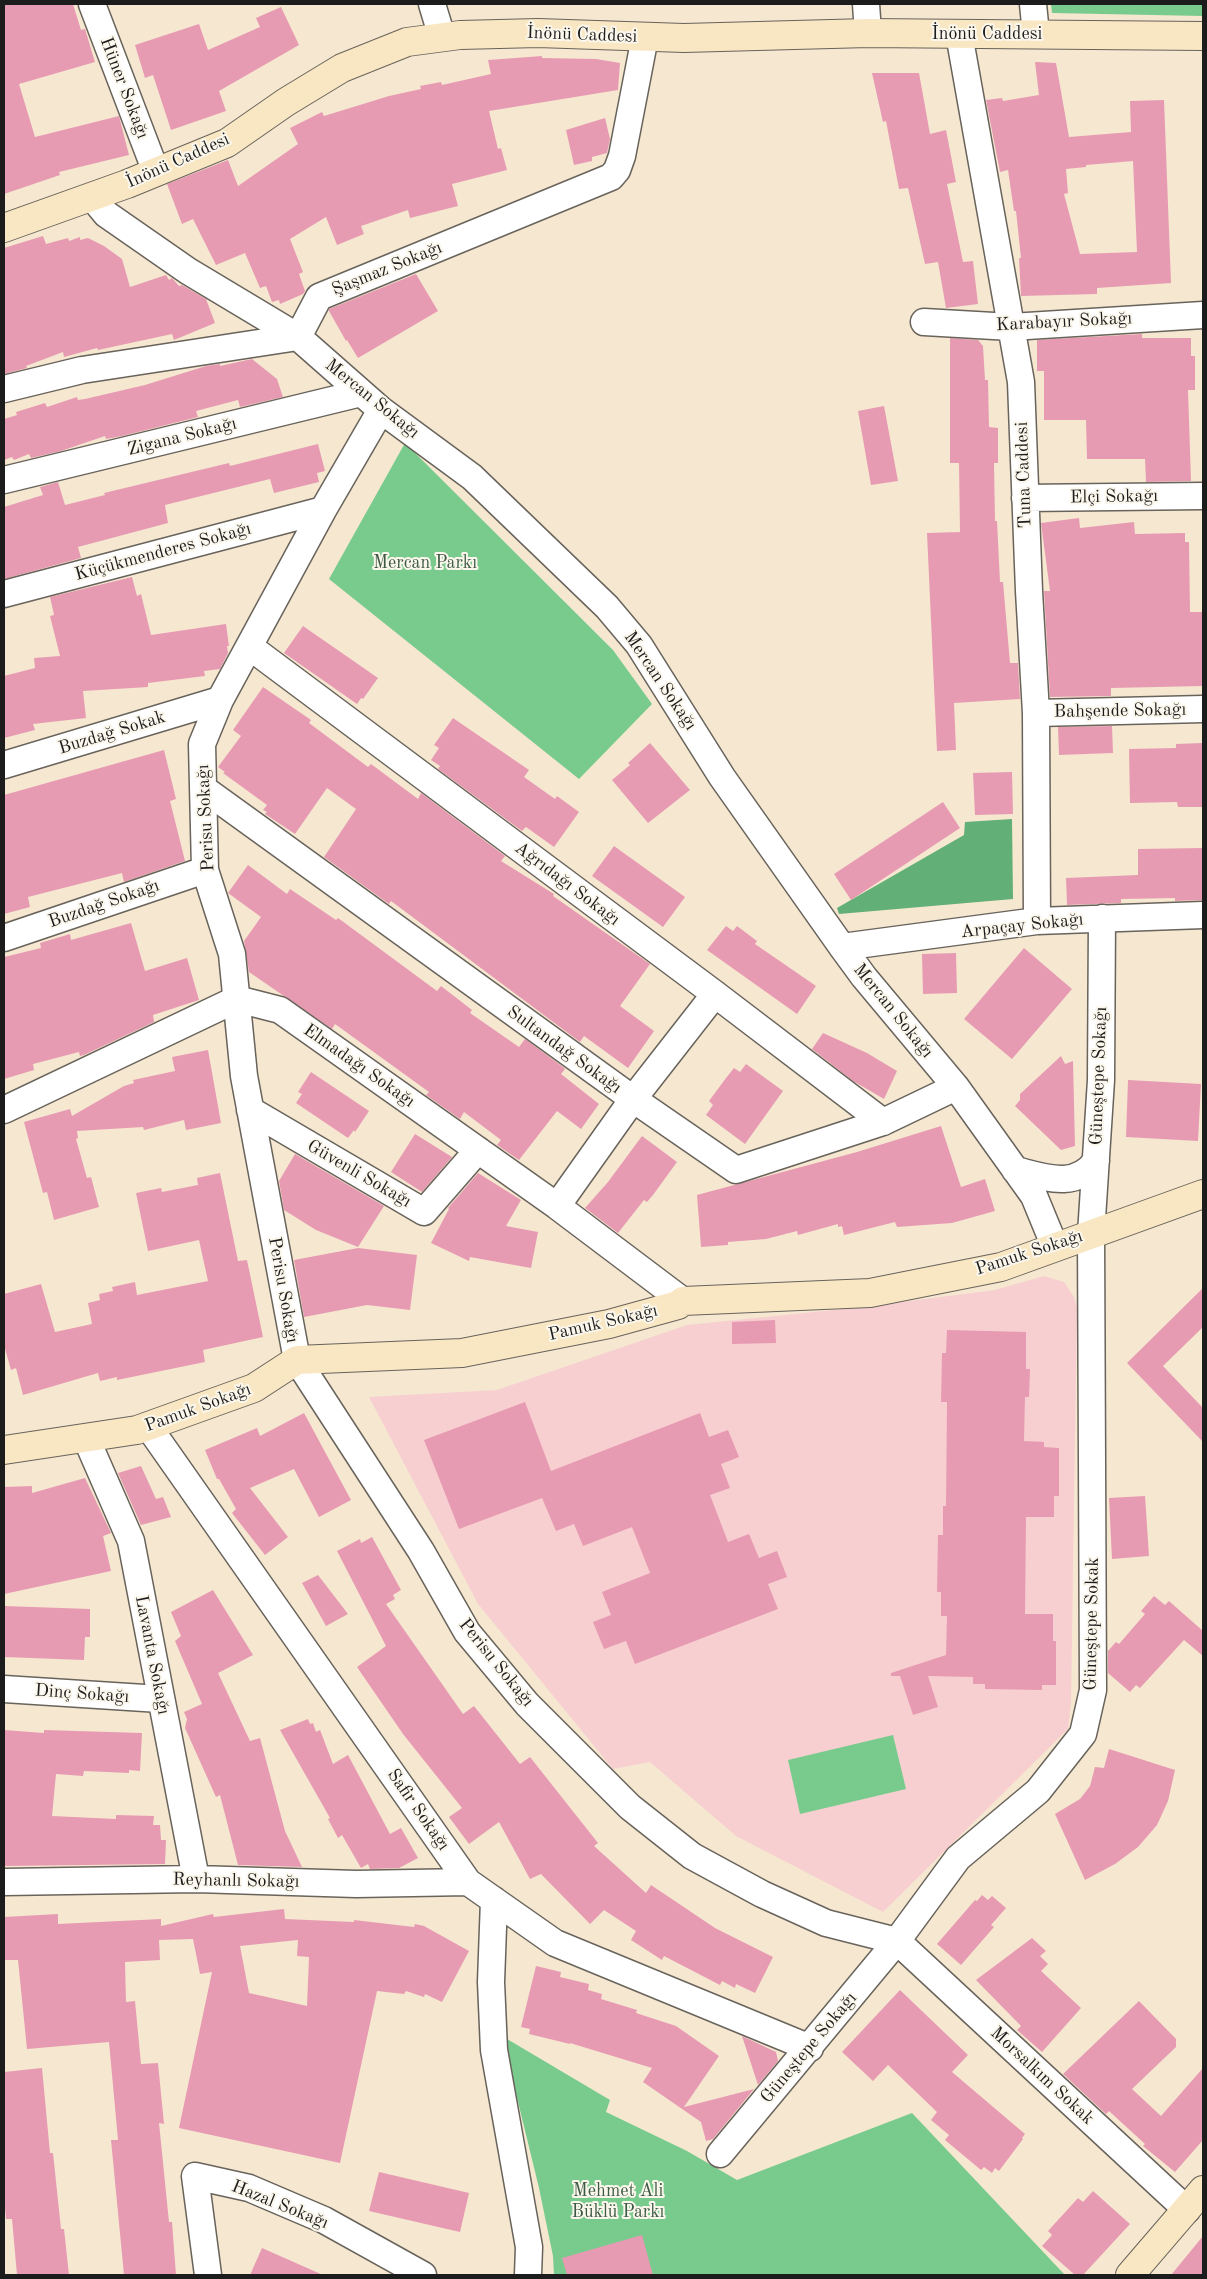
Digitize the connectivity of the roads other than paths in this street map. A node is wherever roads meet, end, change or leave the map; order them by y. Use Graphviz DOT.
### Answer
graph roads {
  1 [pos="92,4"];
  2 [pos="432,4"];
  3 [pos="866,4"];
  4 [pos="1033,4"];
  5 [pos="868,33"];
  6 [pos="959,34"];
  7 [pos="1036,34"];
  8 [pos="1203,36"];
  9 [pos="442,37"];
  10 [pos="645,37"];
  11 [pos="156,172"];
  12 [pos="92,197"];
  13 [pos="5,224"];
  14 [pos="1203,315"];
  15 [pos="924,322"];
  16 [pos="1012,327"];
  17 [pos="298,337"];
  18 [pos="4,389"];
  19 [pos="361,393"];
  20 [pos="381,410"];
  21 [pos="4,480"];
  22 [pos="1203,496"];
  23 [pos="1025,498"];
  24 [pos="323,510"];
  25 [pos="4,594"];
  26 [pos="250,647"];
  27 [pos="220,700"];
  28 [pos="1203,709"];
  29 [pos="1036,712"];
  30 [pos="4,765"];
  31 [pos="204,789"];
  32 [pos="205,870"];
  33 [pos="1203,915"];
  34 [pos="1102,918"];
  35 [pos="1037,921"];
  36 [pos="4,938"];
  37 [pos="842,947"];
  38 [pos="714,994"];
  39 [pos="237,998"];
  40 [pos="956,1087"];
  41 [pos="633,1100"];
  42 [pos="4,1110"];
  43 [pos="250,1110"];
  44 [pos="882,1122"];
  45 [pos="478,1150"];
  46 [pos="1096,1161"];
  47 [pos="1015,1170"];
  48 [pos="1203,1194"];
  49 [pos="557,1206"];
  50 [pos="1091,1234"];
  51 [pos="1055,1247"];
  52 [pos="683,1301"];
  53 [pos="296,1360"];
  54 [pos="148,1426"];
  55 [pos="86,1438"];
  56 [pos="4,1450"];
  57 [pos="4,1689"];
  58 [pos="160,1699"];
  59 [pos="196,1880"];
  60 [pos="4,1882"];
  61 [pos="468,1882"];
  62 [pos="494,1900"];
  63 [pos="897,1941"];
  64 [pos="810,2048"];
  65 [pos="720,2154"];
  66 [pos="1195,2200"];
  67 [pos="208,2275"];
  68 [pos="423,2275"];
  69 [pos="528,2275"];
  70 [pos="1130,2275"];
  1 -- 11 [label="street, Hüner Sokağı"];
  2 -- 9 [label="street"];
  3 -- 5 [label="street"];
  4 -- 7 [label="street"];
  5 -- 6 [label="street, İnönü Caddesi"];
  5 -- 10 [label="street, İnönü Caddesi"];
  6 -- 7 [label="street, İnönü Caddesi"];
  6 -- 16 [label="street, Tuna Caddesi"];
  7 -- 8 [label="street, İnönü Caddesi"];
  9 -- 10 [label="street, İnönü Caddesi"];
  9 -- 11 [label="street, İnönü Caddesi"];
  10 -- 17 [label="street, Şaşmaz Sokağı"];
  11 -- 12 [label="street, İnönü Caddesi"];
  12 -- 13 [label="street, İnönü Caddesi"];
  12 -- 17 [label="street, Mercan Sokağı"];
  14 -- 16 [label="street, Karabayır Sokağı"];
  15 -- 16 [label="street, Karabayır Sokağı"];
  16 -- 23 [label="street, Tuna Caddesi"];
  17 -- 18 [label="street"];
  17 -- 19 [label="street, Mercan Sokağı"];
  19 -- 20 [label="street, Mercan Sokağı"];
  19 -- 21 [label="street, Zigana Sokağı"];
  20 -- 24 [label="street, Perisu Sokağı"];
  20 -- 37 [label="street, Mercan Sokağı"];
  22 -- 23 [label="street, Elçi Sokağı"];
  23 -- 29 [label="street, Tuna Caddesi"];
  24 -- 25 [label="street, Küçükmenderes Sokağı"];
  24 -- 26 [label="street, Perisu Sokağı"];
  26 -- 27 [label="street, Perisu Sokağı"];
  26 -- 38 [label="street, Ağrıdağı Sokağı"];
  27 -- 30 [label="street, Buzdağ Sokak"];
  27 -- 31 [label="street, Perisu Sokağı"];
  28 -- 29 [label="street, Bahşende Sokağı"];
  29 -- 35 [label="street, Tuna Caddesi"];
  31 -- 32 [label="street, Perisu Sokağı"];
  31 -- 41 [label="street, Sultandağ Sokağı"];
  32 -- 36 [label="street, Buzdağ Sokağı"];
  32 -- 39 [label="street, Perisu Sokağı"];
  33 -- 34 [label="street, Arpaçay Sokağı"];
  34 -- 35 [label="street, Arpaçay Sokağı"];
  34 -- 46 [label="street, Güneştepe Sokağı"];
  35 -- 37 [label="street, Arpaçay Sokağı"];
  37 -- 40 [label="street, Mercan Sokağı"];
  38 -- 41 [label="street"];
  38 -- 44 [label="street, Ağrıdağı Sokağı"];
  39 -- 42 [label="street"];
  39 -- 43 [label="street, Perisu Sokağı"];
  39 -- 45 [label="street, Elmadağı Sokağı"];
  40 -- 44 [label="street, Sultandağ Sokağı"];
  40 -- 47 [label="street, Mercan Sokağı"];
  41 -- 44 [label="street, Sultandağ Sokağı"];
  41 -- 49 [label="street"];
  43 -- 45 [label="street, Güvenli Sokağı"];
  43 -- 53 [label="street, Perisu Sokağı"];
  45 -- 49 [label="street, Elmadağı Sokağı"];
  46 -- 47 [label="street"];
  46 -- 50 [label="street, Güneştepe Sokağı"];
  47 -- 51 [label="street, Mercan Sokağı"];
  48 -- 50 [label="street, Pamuk Sokağı"];
  49 -- 52 [label="street, Elmadağı Sokağı"];
  50 -- 51 [label="street, Pamuk Sokağı"];
  50 -- 63 [label="street, Güneştepe Sokak"];
  51 -- 52 [label="street, Pamuk Sokağı"];
  52 -- 53 [label="street, Pamuk Sokağı"];
  53 -- 54 [label="street, Pamuk Sokağı"];
  53 -- 63 [label="street, Perisu Sokağı"];
  54 -- 55 [label="street, Pamuk Sokağı"];
  54 -- 61 [label="street, Safir Sokağı"];
  55 -- 56 [label="street, Pamuk Sokağı"];
  55 -- 58 [label="street, Lavanta Sokağı"];
  57 -- 58 [label="street, Dinç Sokağı"];
  58 -- 59 [label="street, Lavanta Sokağı"];
  59 -- 60 [label="street, Reyhanlı Sokağı"];
  59 -- 61 [label="street, Reyhanlı Sokağı"];
  61 -- 62 [label="street, Safir Sokağı"];
  62 -- 64 [label="street, Safir Sokağı"];
  62 -- 69 [label="street"];
  63 -- 64 [label="street, Güneştepe Sokağı"];
  63 -- 66 [label="street, Morsalkım Sokak"];
  64 -- 65 [label="street, Güneştepe Sokağı"];
  66 -- 70 [label="street"];
  67 -- 68 [label="street, Hazal Sokağı"];
}
